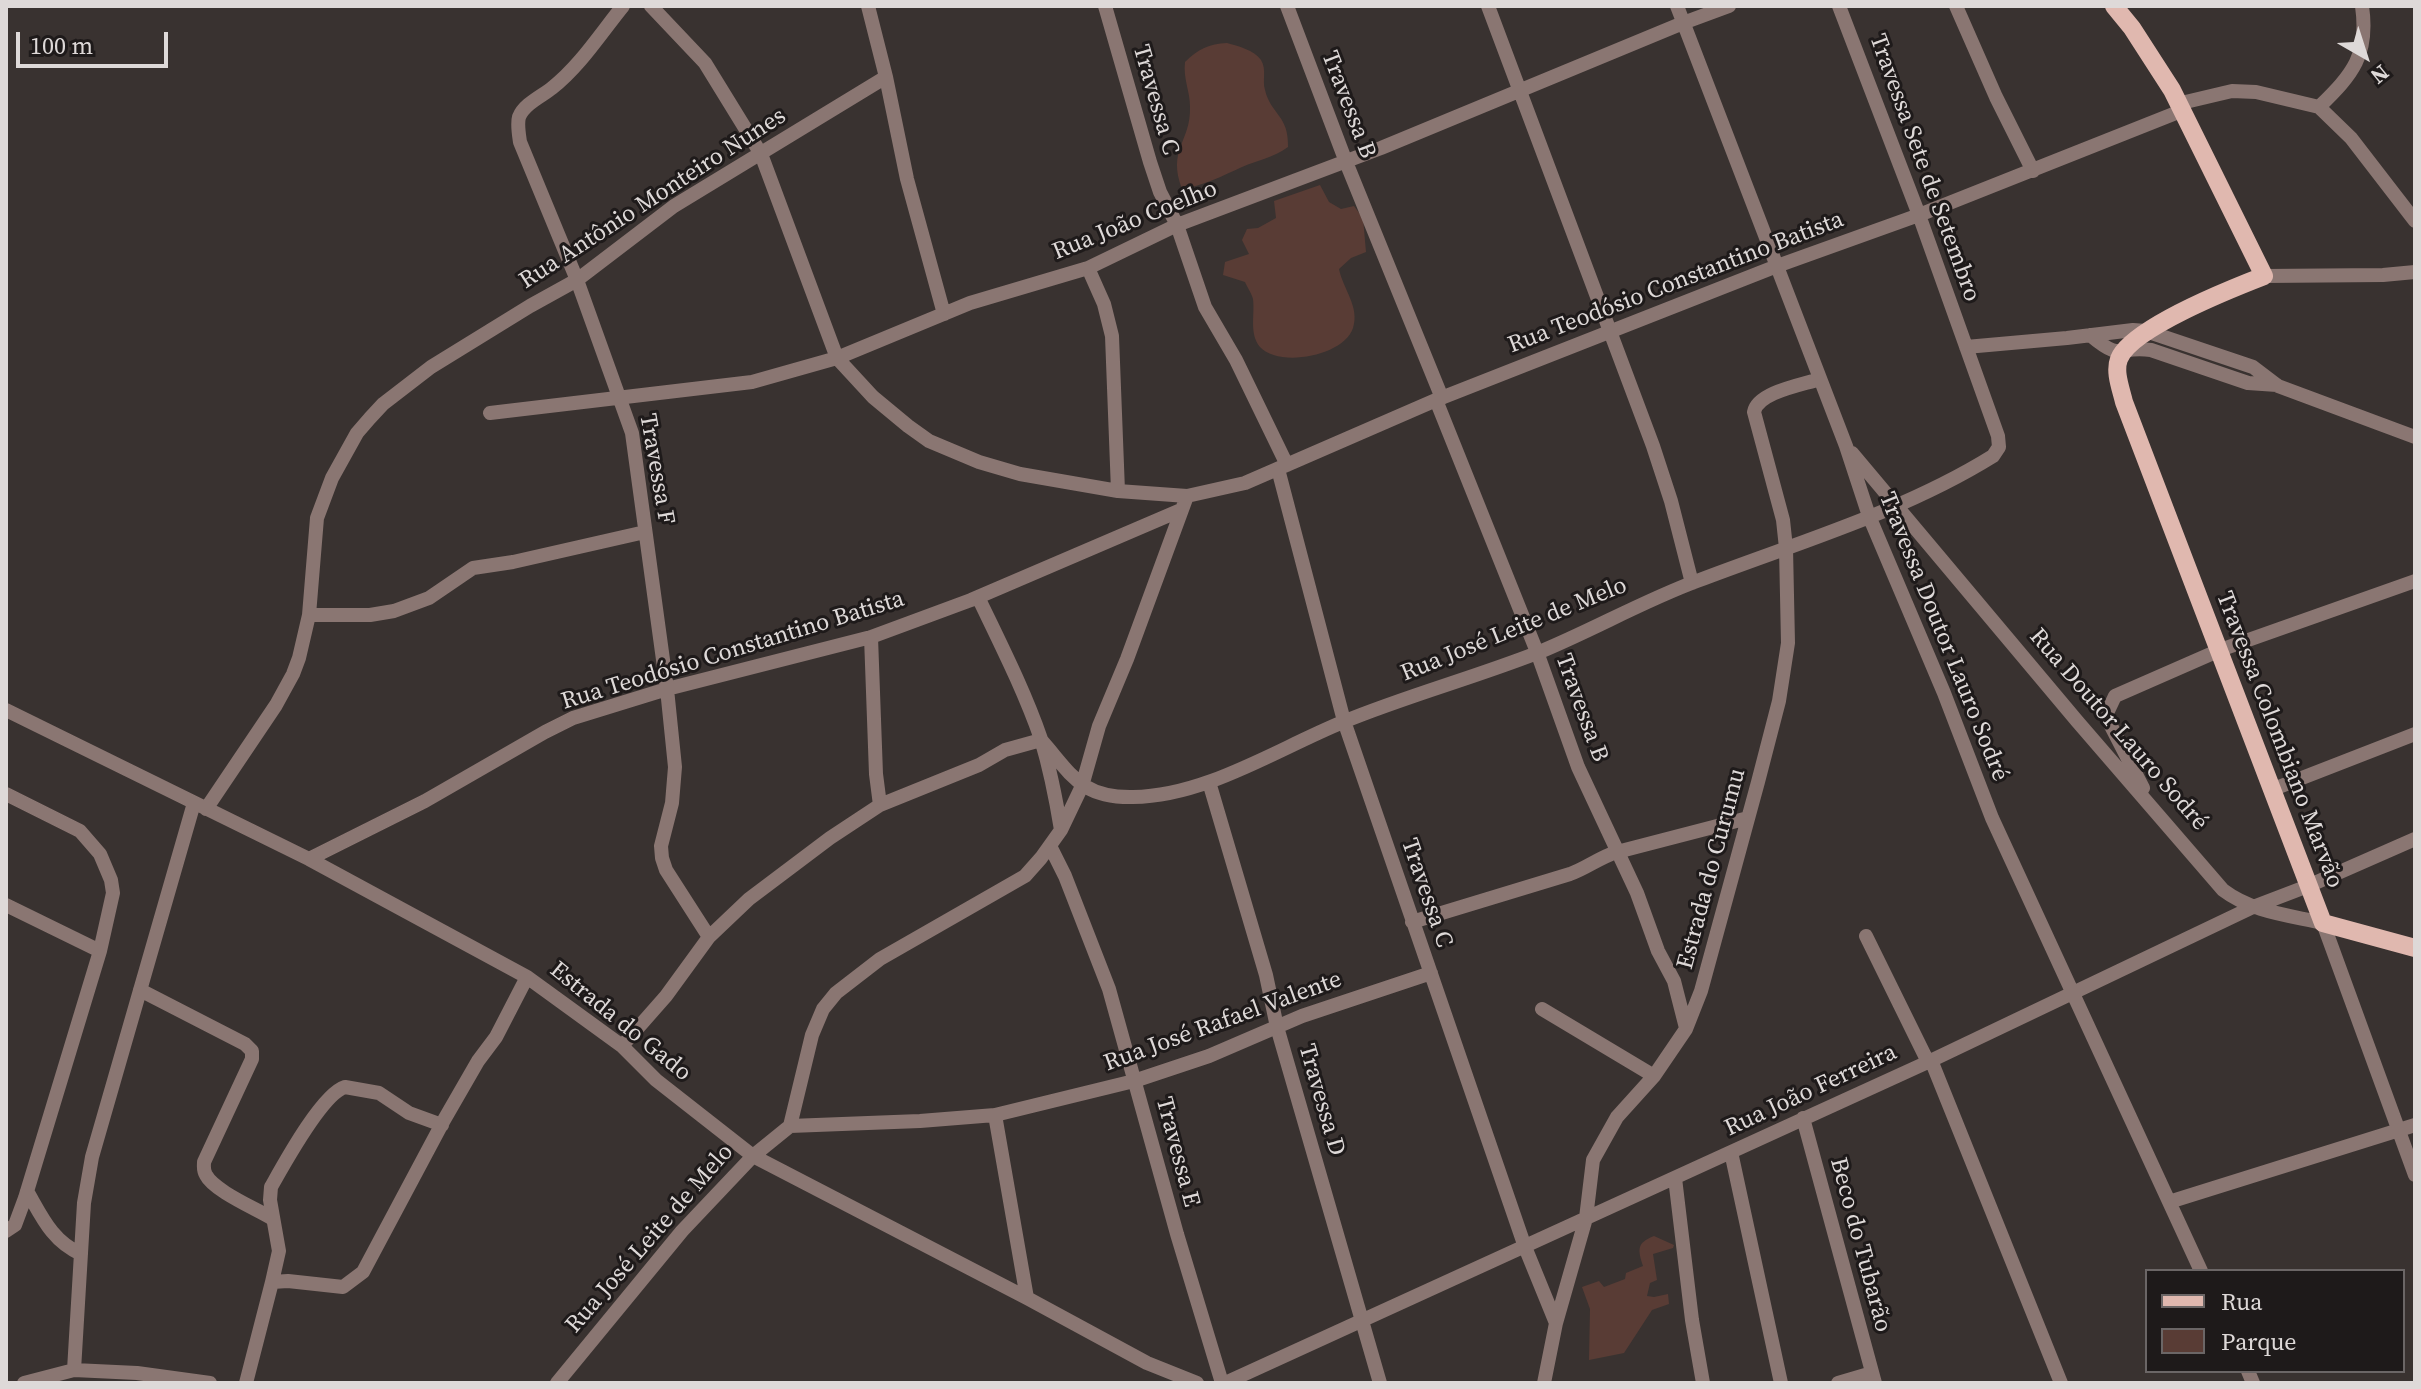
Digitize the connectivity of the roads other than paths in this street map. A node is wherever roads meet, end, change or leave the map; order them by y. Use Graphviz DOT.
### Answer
graph roads {
  1 [pos="623,6"];
  2 [pos="651,6"];
  3 [pos="868,6"];
  4 [pos="1105,6"];
  5 [pos="1287,6"];
  6 [pos="1488,6"];
  7 [pos="1677,6"];
  8 [pos="1729,6"];
  9 [pos="1839,6"];
  10 [pos="1956,6"];
  11 [pos="2114,6"];
  12 [pos="2362,6"];
  13 [pos="1683,23"];
  14 [pos="886,77"];
  15 [pos="1520,89"];
  16 [pos="2319,107"];
  17 [pos="2179,108"];
  18 [pos="761,154"];
  19 [pos="1346,162"];
  20 [pos="2033,171"];
  21 [pos="1919,215"];
  22 [pos="2415,221"];
  23 [pos="1177,225"];
  24 [pos="1777,266"];
  25 [pos="1088,268"];
  26 [pos="2415,272"];
  27 [pos="2264,276"];
  28 [pos="577,280"];
  29 [pos="944,314"];
  30 [pos="1609,331"];
  31 [pos="2146,331"];
  32 [pos="2090,335"];
  33 [pos="1966,347"];
  34 [pos="2121,353"];
  35 [pos="837,358"];
  36 [pos="1820,379"];
  37 [pos="2278,386"];
  38 [pos="621,398"];
  39 [pos="1439,399"];
  40 [pos="490,413"];
  41 [pos="1998,436"];
  42 [pos="2415,437"];
  43 [pos="1846,446"];
  44 [pos="1282,467"];
  45 [pos="1118,491"];
  46 [pos="1184,503"];
  47 [pos="1896,505"];
  48 [pos="1869,516"];
  49 [pos="645,532"];
  50 [pos="1786,548"];
  51 [pos="2415,581"];
  52 [pos="1692,583"];
  53 [pos="978,597"];
  54 [pos="309,615"];
  55 [pos="871,637"];
  56 [pos="2220,650"];
  57 [pos="1537,652"];
  58 [pos="667,689"];
  59 [pos="6,710"];
  60 [pos="29,720"];
  61 [pos="1344,721"];
  62 [pos="6,725"];
  63 [pos="2415,734"];
  64 [pos="1041,740"];
  65 [pos="1209,782"];
  66 [pos="1082,786"];
  67 [pos="2271,790"];
  68 [pos="6,794"];
  69 [pos="880,805"];
  70 [pos="200,806"];
  71 [pos="2153,809"];
  72 [pos="1748,818"];
  73 [pos="1061,830"];
  74 [pos="2415,839"];
  75 [pos="1050,846"];
  76 [pos="1617,852"];
  77 [pos="309,859"];
  78 [pos="2308,886"];
  79 [pos="6,905"];
  80 [pos="2253,907"];
  81 [pos="1412,922"];
  82 [pos="2323,923"];
  83 [pos="1866,936"];
  84 [pos="709,937"];
  85 [pos="2415,948"];
  86 [pos="100,951"];
  87 [pos="1431,973"];
  88 [pos="527,977"];
  89 [pos="140,990"];
  90 [pos="2072,993"];
  91 [pos="1542,1009"];
  92 [pos="1277,1027"];
  93 [pos="1686,1029"];
  94 [pos="622,1046"];
  95 [pos="1930,1061"];
  96 [pos="1654,1076"];
  97 [pos="1134,1081"];
  98 [pos="995,1115"];
  99 [pos="1803,1118"];
  100 [pos="442,1125"];
  101 [pos="2415,1125"];
  102 [pos="790,1126"];
  103 [pos="2398,1130"];
  104 [pos="1731,1152"];
  105 [pos="753,1156"];
  106 [pos="2415,1175"];
  107 [pos="1675,1178"];
  108 [pos="27,1191"];
  109 [pos="2169,1202"];
  110 [pos="1586,1218"];
  111 [pos="273,1219"];
  112 [pos="6,1231"];
  113 [pos="1525,1247"];
  114 [pos="81,1254"];
  115 [pos="2200,1269"];
  116 [pos="272,1282"];
  117 [pos="1027,1298"];
  118 [pos="1362,1319"];
  119 [pos="1556,1323"];
  120 [pos="74,1370"];
  121 [pos="1873,1378"];
  122 [pos="24,1383"];
  123 [pos="210,1383"];
  124 [pos="246,1383"];
  125 [pos="557,1383"];
  126 [pos="1197,1383"];
  127 [pos="1223,1383"];
  128 [pos="1380,1383"];
  129 [pos="1544,1383"];
  130 [pos="1703,1383"];
  131 [pos="1781,1383"];
  132 [pos="1838,1383"];
  133 [pos="2061,1383"];
  1 -- 28 [label="street, Travessa F"];
  2 -- 18 [label="street"];
  3 -- 14 [label="street"];
  4 -- 23 [label="street, Travessa C"];
  5 -- 19 [label="street, Travessa B"];
  6 -- 15 [label="street"];
  7 -- 13 [label="street, Travessa Doutor Lauro Sodré"];
  8 -- 13 [label="street, Rua João Coelho"];
  9 -- 21 [label="street, Travessa Sete de Setembro"];
  10 -- 20 [label="street"];
  11 -- 17 [label="main road"];
  12 -- 16 [label="street"];
  13 -- 15 [label="street, Rua João Coelho"];
  13 -- 24 [label="street, Travessa Doutor Lauro Sodré"];
  14 -- 18 [label="street, Rua Antônio Monteiro Nunes"];
  14 -- 29 [label="street"];
  15 -- 19 [label="street, Rua João Coelho"];
  15 -- 30 [label="street"];
  16 -- 17 [label="street, Rua Teodósio Constantino Batista"];
  16 -- 22 [label="street, Rua Teodósio Constantino Batista"];
  17 -- 20 [label="street, Rua Teodósio Constantino Batista"];
  17 -- 27 [label="main road"];
  18 -- 28 [label="street, Rua Antônio Monteiro Nunes"];
  18 -- 35 [label="street"];
  19 -- 23 [label="street, Rua João Coelho"];
  19 -- 39 [label="street, Travessa B"];
  20 -- 21 [label="street, Rua Teodósio Constantino Batista"];
  21 -- 24 [label="street, Rua Teodósio Constantino Batista"];
  21 -- 33 [label="street, Travessa Sete de Setembro"];
  23 -- 25 [label="street, Rua João Coelho"];
  23 -- 44 [label="street, Travessa C"];
  24 -- 30 [label="street, Rua Teodósio Constantino Batista"];
  24 -- 36 [label="street, Travessa Doutor Lauro Sodré"];
  25 -- 29 [label="street, Rua João Coelho"];
  25 -- 45 [label="street"];
  26 -- 27 [label="street"];
  27 -- 31 [label="main road"];
  28 -- 38 [label="street, Travessa F"];
  28 -- 54 [label="street, Rua Antônio Monteiro Nunes"];
  29 -- 35 [label="street, Rua João Coelho"];
  30 -- 39 [label="street, Rua Teodósio Constantino Batista"];
  30 -- 52 [label="street"];
  31 -- 32 [label="street"];
  31 -- 34 [label="main road"];
  31 -- 37 [label="street"];
  32 -- 33 [label="street"];
  32 -- 34 [label="street"];
  33 -- 41 [label="street, Travessa Sete de Setembro"];
  34 -- 37 [label="street"];
  34 -- 56 [label="main road, Travessa Colombiano Marvão"];
  35 -- 38 [label="street, Rua João Coelho"];
  35 -- 45 [label="street"];
  36 -- 43 [label="street, Travessa Doutor Lauro Sodré"];
  36 -- 50 [label="street, Estrada do Curumu"];
  37 -- 42 [label="street"];
  38 -- 40 [label="street, Rua João Coelho"];
  38 -- 49 [label="street, Travessa F"];
  39 -- 44 [label="street, Rua Teodósio Constantino Batista"];
  39 -- 57 [label="street, Travessa B"];
  41 -- 47 [label="street, Rua José Leite de Melo"];
  43 -- 47 [label="street, Rua Doutor Lauro Sodré"];
  43 -- 48 [label="street, Travessa Doutor Lauro Sodré"];
  44 -- 46 [label="street, Rua Teodósio Constantino Batista"];
  44 -- 61 [label="street, Travessa C"];
  45 -- 46 [label="street"];
  46 -- 53 [label="street, Rua Teodósio Constantino Batista"];
  46 -- 66 [label="street"];
  47 -- 48 [label="street, Rua José Leite de Melo"];
  47 -- 71 [label="street, Rua Doutor Lauro Sodré"];
  48 -- 50 [label="street, Rua José Leite de Melo"];
  48 -- 90 [label="street, Travessa Doutor Lauro Sodré"];
  49 -- 54 [label="street"];
  49 -- 58 [label="street, Travessa F"];
  50 -- 52 [label="street, Rua José Leite de Melo"];
  50 -- 72 [label="street, Estrada do Curumu"];
  51 -- 56 [label="street"];
  52 -- 57 [label="street, Rua José Leite de Melo"];
  53 -- 55 [label="street, Rua Teodósio Constantino Batista"];
  53 -- 64 [label="street"];
  54 -- 70 [label="street, Rua Antônio Monteiro Nunes"];
  55 -- 58 [label="street, Rua Teodósio Constantino Batista"];
  55 -- 69 [label="street"];
  56 -- 67 [label="main road, Travessa Colombiano Marvão"];
  56 -- 71 [label="street"];
  57 -- 61 [label="street, Rua José Leite de Melo"];
  57 -- 76 [label="street, Travessa B"];
  58 -- 77 [label="street, Rua Teodósio Constantino Batista"];
  58 -- 84 [label="street, Travessa F"];
  59 -- 60 [label="street, Estrada do Gado"];
  60 -- 62 [label="street"];
  60 -- 70 [label="street, Estrada do Gado"];
  61 -- 65 [label="street, Rua José Leite de Melo"];
  61 -- 81 [label="street, Travessa C"];
  63 -- 67 [label="street"];
  64 -- 66 [label="street"];
  64 -- 69 [label="street"];
  64 -- 73 [label="street"];
  65 -- 66 [label="street, Rua José Leite de Melo"];
  65 -- 92 [label="street, Travessa D"];
  66 -- 73 [label="street"];
  67 -- 78 [label="main road, Travessa Colombiano Marvão"];
  68 -- 86 [label="street"];
  69 -- 84 [label="street"];
  70 -- 77 [label="street, Estrada do Gado"];
  70 -- 89 [label="street, Rua Antônio Monteiro Nunes"];
  71 -- 80 [label="street, Rua Doutor Lauro Sodré"];
  72 -- 76 [label="street"];
  72 -- 93 [label="street, Estrada do Curumu"];
  73 -- 75 [label="street"];
  74 -- 78 [label="street, Rua João Ferreira"];
  75 -- 97 [label="street, Travessa E"];
  75 -- 102 [label="street"];
  76 -- 81 [label="street"];
  76 -- 93 [label="street, Travessa B"];
  77 -- 88 [label="street, Estrada do Gado"];
  78 -- 80 [label="street, Rua João Ferreira"];
  78 -- 82 [label="main road, Travessa Colombiano Marvão"];
  79 -- 86 [label="street"];
  80 -- 82 [label="street, Rua Doutor Lauro Sodré"];
  80 -- 90 [label="street, Rua João Ferreira"];
  81 -- 87 [label="street, Travessa C"];
  82 -- 85 [label="main road, Rua Doutor Lauro Sodré"];
  82 -- 103 [label="street, Travessa Colombiano Marvão"];
  83 -- 95 [label="street"];
  84 -- 94 [label="street"];
  86 -- 108 [label="street"];
  87 -- 92 [label="street, Rua José Rafael Valente"];
  87 -- 113 [label="street, Travessa C"];
  88 -- 94 [label="street, Estrada do Gado"];
  88 -- 100 [label="street"];
  89 -- 111 [label="street"];
  89 -- 114 [label="street, Rua Antônio Monteiro Nunes"];
  90 -- 95 [label="street, Rua João Ferreira"];
  90 -- 109 [label="street, Travessa Doutor Lauro Sodré"];
  91 -- 96 [label="street"];
  92 -- 97 [label="street, Rua José Rafael Valente"];
  92 -- 118 [label="street, Travessa D"];
  93 -- 96 [label="street, Estrada do Curumu"];
  94 -- 105 [label="street, Estrada do Gado"];
  95 -- 99 [label="street, Rua João Ferreira"];
  95 -- 133 [label="street"];
  96 -- 110 [label="street, Estrada do Curumu"];
  97 -- 98 [label="street, Rua José Rafael Valente"];
  97 -- 127 [label="street, Travessa E"];
  98 -- 102 [label="street, Rua José Rafael Valente"];
  98 -- 117 [label="street"];
  99 -- 104 [label="street, Rua João Ferreira"];
  99 -- 121 [label="street, Beco do Tubarão"];
  100 -- 111 [label="street"];
  100 -- 116 [label="street"];
  101 -- 103 [label="street"];
  102 -- 105 [label="street, Rua José Leite de Melo"];
  103 -- 106 [label="street, Travessa Colombiano Marvão"];
  103 -- 109 [label="street"];
  104 -- 107 [label="street, Rua João Ferreira"];
  104 -- 131 [label="street"];
  105 -- 117 [label="street, Estrada do Gado"];
  105 -- 125 [label="street, Rua José Leite de Melo"];
  107 -- 110 [label="street, Rua João Ferreira"];
  107 -- 130 [label="street"];
  108 -- 112 [label="street"];
  108 -- 114 [label="street"];
  109 -- 115 [label="street, Travessa Doutor Lauro Sodré"];
  110 -- 113 [label="street, Rua João Ferreira"];
  110 -- 119 [label="street, Estrada do Curumu"];
  111 -- 116 [label="street"];
  113 -- 118 [label="street, Rua João Ferreira"];
  113 -- 119 [label="street, Travessa C"];
  114 -- 120 [label="street, Rua Antônio Monteiro Nunes"];
  116 -- 124 [label="street"];
  117 -- 126 [label="street, Estrada do Gado"];
  118 -- 127 [label="street, Rua João Ferreira"];
  118 -- 128 [label="street, Travessa D"];
  119 -- 129 [label="street, Estrada do Curumu"];
  120 -- 122 [label="street"];
  120 -- 123 [label="street"];
  121 -- 132 [label="street"];
}
